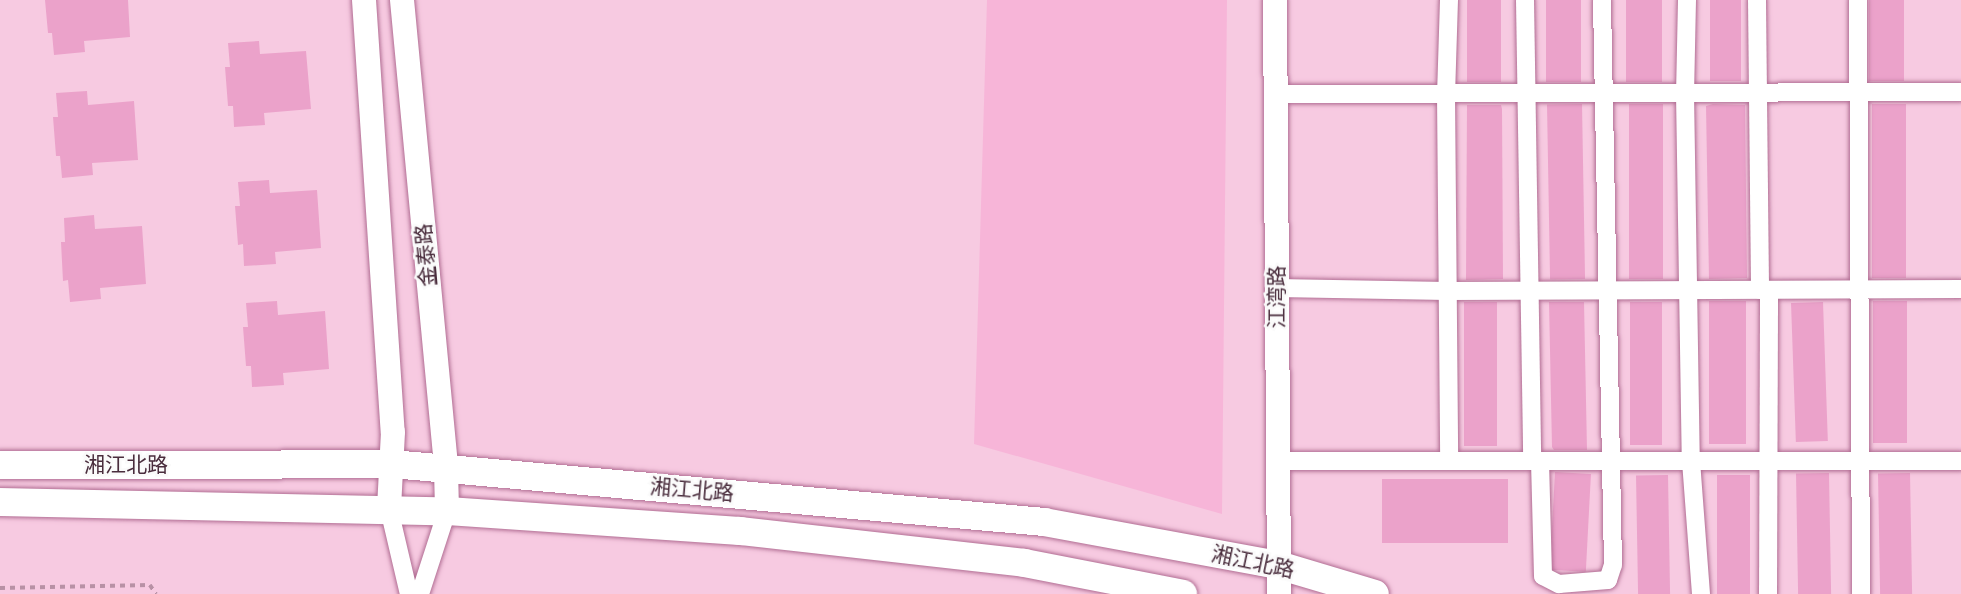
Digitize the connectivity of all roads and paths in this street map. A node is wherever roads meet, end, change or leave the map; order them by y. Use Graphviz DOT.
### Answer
graph roads {
  1 [pos="363,0"];
  2 [pos="402,0"];
  3 [pos="1275,0"];
  4 [pos="1449,0"];
  5 [pos="1525,0"];
  6 [pos="1602,0"];
  7 [pos="1687,0"];
  8 [pos="1757,0"];
  9 [pos="1858,0"];
  10 [pos="1961,92"];
  11 [pos="1527,93"];
  12 [pos="1605,93"];
  13 [pos="1685,93"];
  14 [pos="1758,93"];
  15 [pos="1859,93"];
  16 [pos="1276,94"];
  17 [pos="1446,94"];
  18 [pos="1277,288"];
  19 [pos="1860,289"];
  20 [pos="1961,289"];
  21 [pos="1687,290"];
  22 [pos="1764,290"];
  23 [pos="1447,291"];
  24 [pos="1530,291"];
  25 [pos="1608,291"];
  26 [pos="1278,461"];
  27 [pos="1449,461"];
  28 [pos="1536,461"];
  29 [pos="1610,461"];
  30 [pos="1690,461"];
  31 [pos="1768,461"];
  32 [pos="1861,461"];
  33 [pos="1961,461"];
  34 [pos="392,464"];
  35 [pos="0,465"];
  36 [pos="446,469"];
  37 [pos="0,502"];
  38 [pos="389,509"];
  39 [pos="447,511"];
  40 [pos="1278,565"];
  41 [pos="0,588"];
  42 [pos="156,594"];
  43 [pos="409,594"];
  44 [pos="420,594"];
  45 [pos="1184,594"];
  46 [pos="1279,594"];
  47 [pos="1375,594"];
  48 [pos="1701,594"];
  49 [pos="1768,594"];
  50 [pos="1861,594"];
  1 -- 34 [label="street"];
  2 -- 36 [label="street, 金泰路"];
  3 -- 16 [label="street, 江湾路"];
  4 -- 17 [label="street"];
  5 -- 11 [label="street"];
  6 -- 12 [label="street"];
  7 -- 13 [label="street"];
  8 -- 14 [label="street"];
  9 -- 15 [label="street"];
  10 -- 15 [label="street"];
  11 -- 12 [label="street"];
  11 -- 17 [label="street"];
  11 -- 24 [label="street"];
  12 -- 13 [label="street"];
  12 -- 25 [label="street"];
  13 -- 14 [label="street"];
  13 -- 21 [label="street"];
  14 -- 15 [label="street"];
  14 -- 22 [label="street"];
  15 -- 19 [label="street"];
  16 -- 17 [label="street"];
  16 -- 18 [label="street, 江湾路"];
  17 -- 23 [label="street"];
  18 -- 23 [label="street"];
  18 -- 26 [label="street, 江湾路"];
  19 -- 20 [label="street"];
  19 -- 22 [label="street"];
  19 -- 32 [label="street"];
  21 -- 22 [label="street"];
  21 -- 25 [label="street"];
  21 -- 30 [label="street"];
  22 -- 31 [label="street"];
  23 -- 24 [label="street"];
  23 -- 27 [label="street"];
  24 -- 25 [label="street"];
  24 -- 28 [label="street"];
  25 -- 29 [label="street"];
  26 -- 27 [label="street"];
  26 -- 40 [label="street, 江湾路"];
  27 -- 28 [label="street"];
  28 -- 29 [label="street"];
  28 -- 29 [label="street"];
  29 -- 30 [label="street"];
  30 -- 31 [label="street"];
  30 -- 48 [label="street"];
  31 -- 32 [label="street"];
  31 -- 49 [label="street"];
  32 -- 33 [label="street"];
  32 -- 50 [label="street"];
  34 -- 35 [label="main road, 湘江北路"];
  34 -- 36 [label="main road, 湘江北路"];
  34 -- 38 [label="street"];
  36 -- 39 [label="street, 金泰路"];
  36 -- 40 [label="main road, 湘江北路"];
  37 -- 38 [label="main road, 湘江北路"];
  38 -- 39 [label="main road, 湘江北路"];
  38 -- 43 [label="street"];
  39 -- 44 [label="street"];
  39 -- 45 [label="main road, 湘江北路"];
  40 -- 46 [label="street, 江湾路"];
  40 -- 47 [label="main road, 湘江北路"];
  41 -- 42 [label="path"];
}
